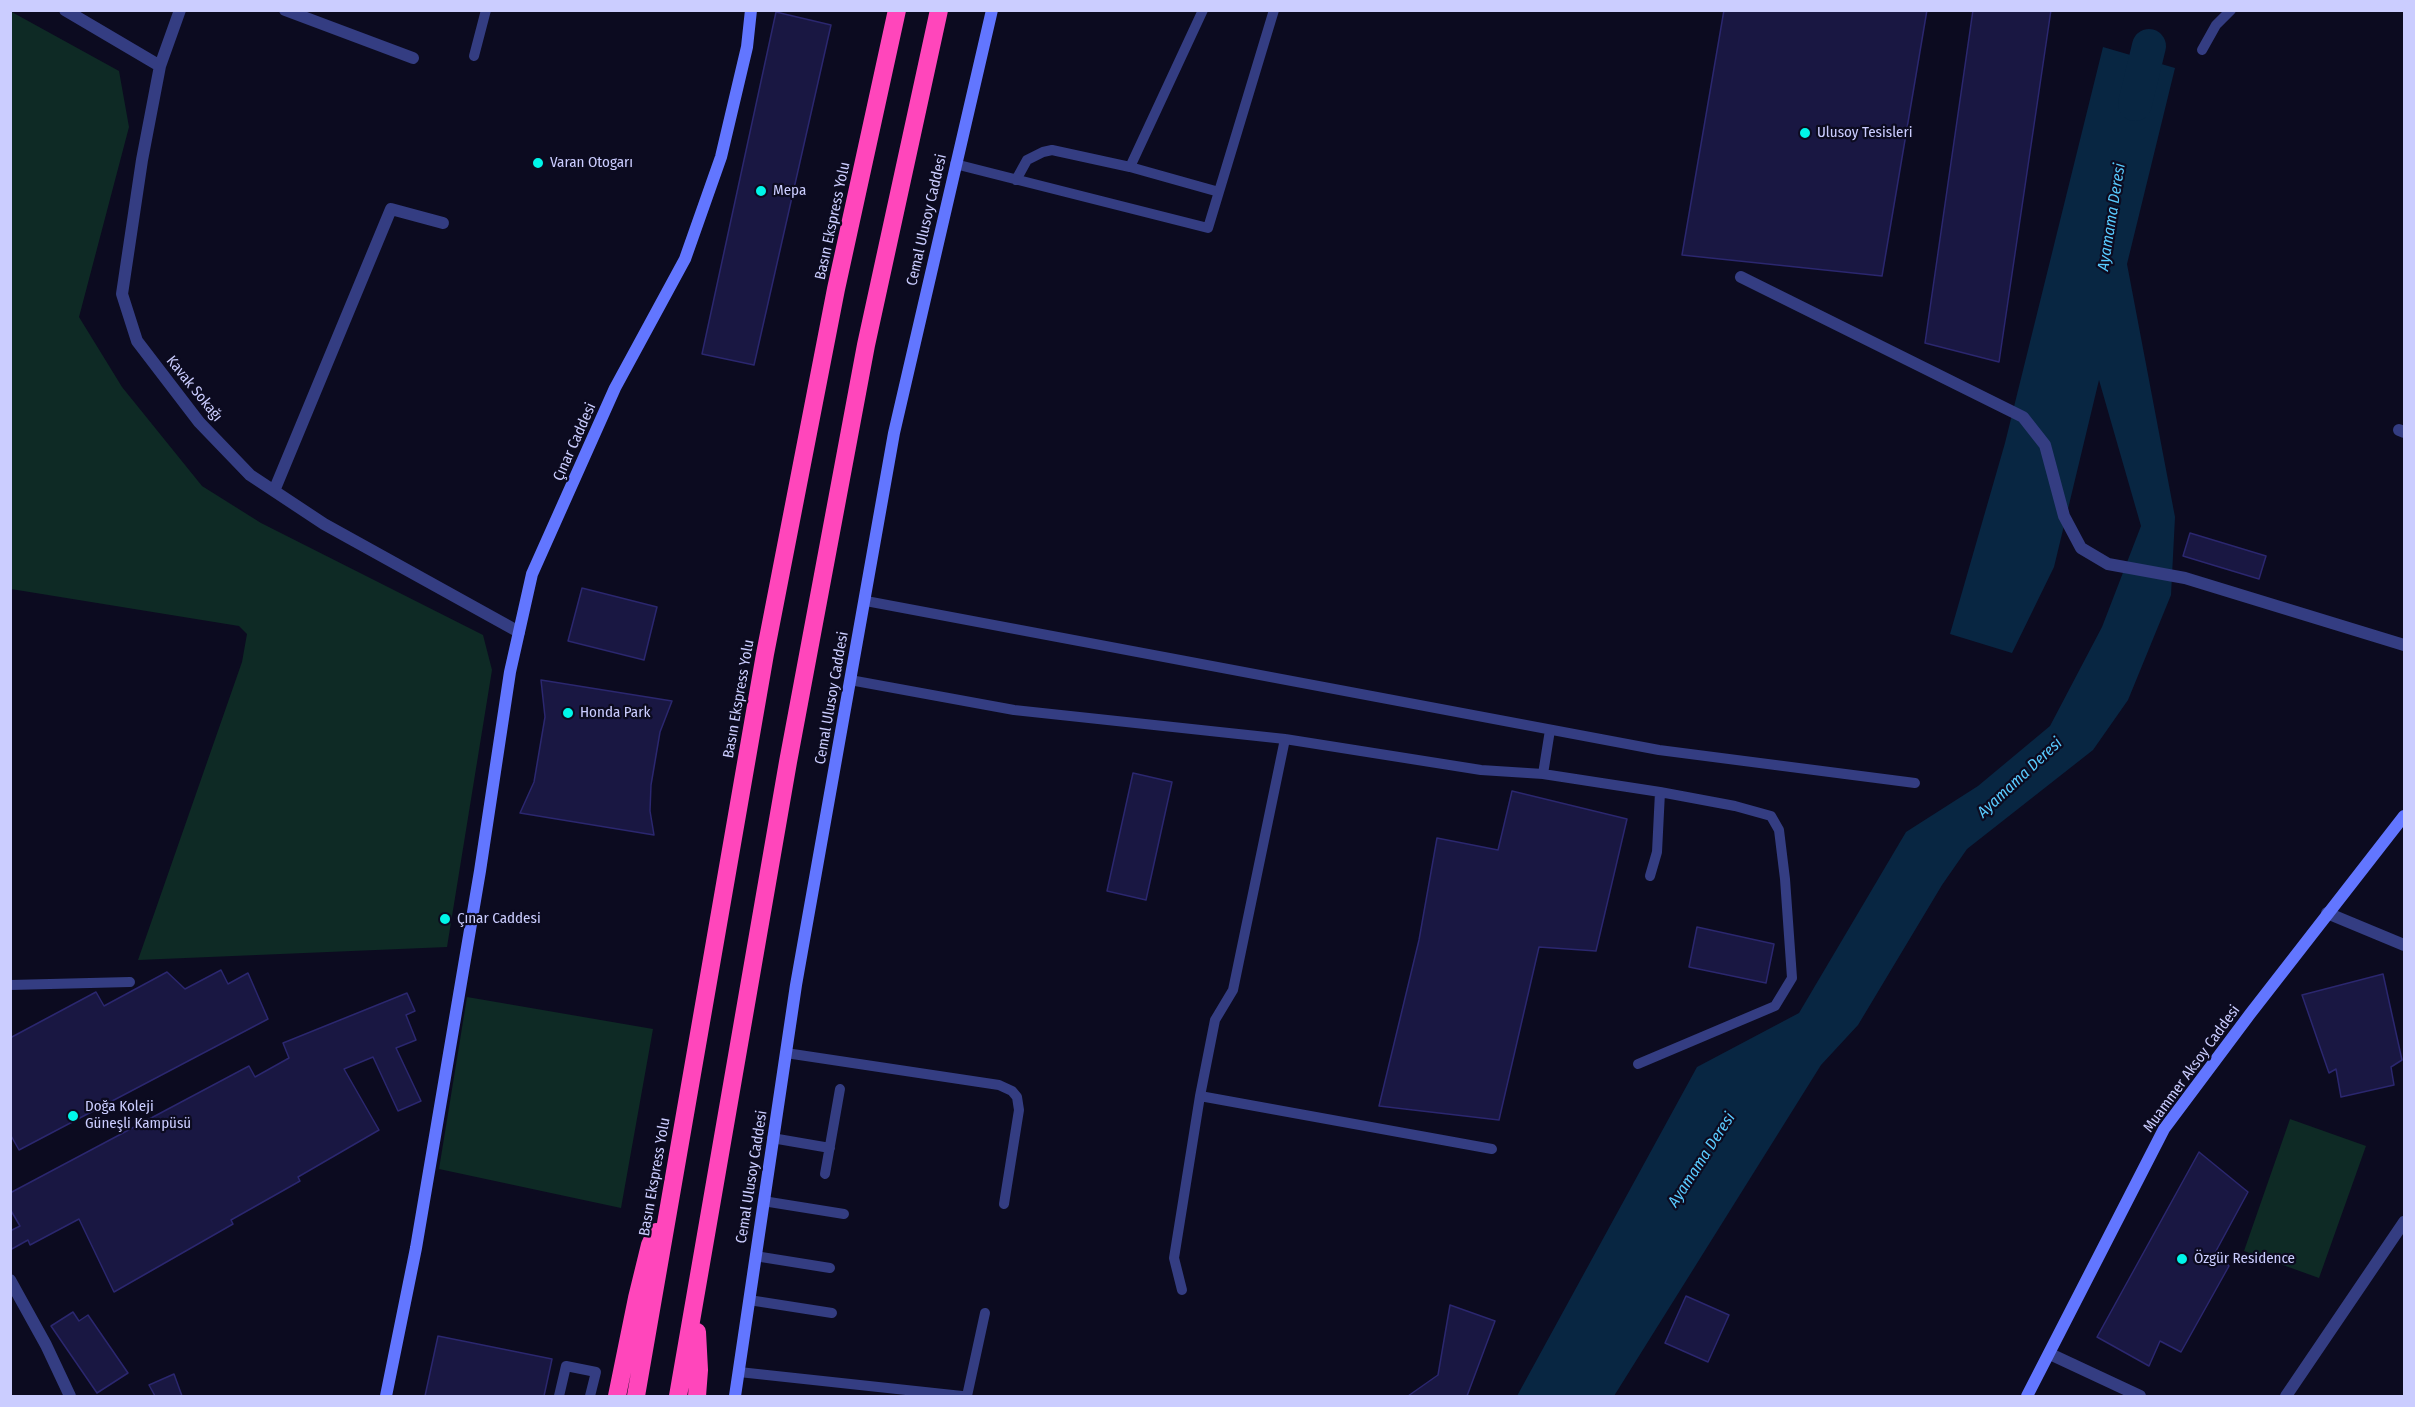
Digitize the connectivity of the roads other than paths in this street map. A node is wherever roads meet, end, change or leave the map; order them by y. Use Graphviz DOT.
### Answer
graph roads {
  1 [pos="65,10"];
  2 [pos="180,10"];
  3 [pos="285,10"];
  4 [pos="486,10"];
  5 [pos="752,10"];
  6 [pos="897,10"];
  7 [pos="939,10"];
  8 [pos="992,10"];
  9 [pos="1203,10"];
  10 [pos="1274,10"];
  11 [pos="2231,10"];
  12 [pos="2202,50"];
  13 [pos="474,56"];
  14 [pos="413,58"];
  15 [pos="160,66"];
  16 [pos="955,164"];
  17 [pos="1130,167"];
  18 [pos="1016,180"];
  19 [pos="1219,192"];
  20 [pos="443,223"];
  21 [pos="1741,277"];
  22 [pos="274,491"];
  23 [pos="866,601"];
  24 [pos="519,632"];
  25 [pos="2404,645"];
  26 [pos="850,680"];
  27 [pos="1550,730"];
  28 [pos="1285,739"];
  29 [pos="1543,774"];
  30 [pos="1915,783"];
  31 [pos="1660,792"];
  32 [pos="2404,816"];
  33 [pos="1650,876"];
  34 [pos="2327,913"];
  35 [pos="2404,945"];
  36 [pos="130,982"];
  37 [pos="10,986"];
  38 [pos="786,1053"];
  39 [pos="1638,1064"];
  40 [pos="840,1089"];
  41 [pos="1200,1096"];
  42 [pos="772,1138"];
  43 [pos="830,1148"];
  44 [pos="1492,1149"];
  45 [pos="825,1174"];
  46 [pos="763,1201"];
  47 [pos="1004,1204"];
  48 [pos="668,1209"];
  49 [pos="844,1214"];
  50 [pos="2404,1222"];
  51 [pos="755,1256"];
  52 [pos="830,1268"];
  53 [pos="10,1280"];
  54 [pos="1182,1290"];
  55 [pos="749,1300"];
  56 [pos="695,1301"];
  57 [pos="832,1313"];
  58 [pos="985,1313"];
  59 [pos="2050,1354"];
  60 [pos="739,1372"];
  61 [pos="70,1396"];
  62 [pos="386,1396"];
  63 [pos="559,1396"];
  64 [pos="590,1396"];
  65 [pos="617,1396"];
  66 [pos="636,1396"];
  67 [pos="678,1396"];
  68 [pos="697,1396"];
  69 [pos="735,1396"];
  70 [pos="962,1396"];
  71 [pos="967,1396"];
  72 [pos="2027,1396"];
  73 [pos="2140,1396"];
  74 [pos="2286,1396"];
  1 -- 15 [label="street"];
  2 -- 15 [label="street, Kavak Sokağı"];
  3 -- 14 [label="street"];
  4 -- 13 [label="lane"];
  5 -- 24 [label="main road, Çınar Caddesi"];
  6 -- 48 [label="highway, Basın Ekspress Yolu"];
  7 -- 56 [label="highway"];
  8 -- 16 [label="main road, Cemal Ulusoy Caddesi"];
  9 -- 17 [label="lane"];
  10 -- 19 [label="lane"];
  11 -- 12 [label="lane"];
  15 -- 22 [label="street, Kavak Sokağı"];
  16 -- 18 [label="lane"];
  16 -- 23 [label="main road, Cemal Ulusoy Caddesi"];
  17 -- 18 [label="lane"];
  17 -- 19 [label="lane"];
  18 -- 19 [label="lane"];
  20 -- 22 [label="street"];
  21 -- 25 [label="street"];
  22 -- 24 [label="street, Kavak Sokağı"];
  23 -- 26 [label="main road, Cemal Ulusoy Caddesi"];
  23 -- 27 [label="lane"];
  24 -- 62 [label="main road, Çınar Caddesi"];
  26 -- 28 [label="lane"];
  26 -- 38 [label="main road, Cemal Ulusoy Caddesi"];
  27 -- 29 [label="lane"];
  27 -- 30 [label="lane"];
  28 -- 29 [label="lane"];
  28 -- 41 [label="lane"];
  29 -- 31 [label="lane"];
  31 -- 33 [label="lane"];
  31 -- 39 [label="lane"];
  32 -- 34 [label="main road, Muammer Aksoy Caddesi"];
  34 -- 35 [label="street"];
  34 -- 59 [label="main road, Muammer Aksoy Caddesi"];
  36 -- 37 [label="lane"];
  38 -- 42 [label="main road, Cemal Ulusoy Caddesi"];
  38 -- 47 [label="lane"];
  40 -- 43 [label="lane"];
  41 -- 44 [label="lane"];
  41 -- 54 [label="lane"];
  42 -- 43 [label="lane"];
  42 -- 46 [label="main road, Cemal Ulusoy Caddesi"];
  43 -- 45 [label="lane"];
  46 -- 49 [label="lane"];
  46 -- 51 [label="main road, Cemal Ulusoy Caddesi"];
  48 -- 65 [label="highway"];
  48 -- 66 [label="highway, Basın Ekspress Yolu"];
  50 -- 74 [label="street"];
  51 -- 52 [label="lane"];
  51 -- 55 [label="main road, Cemal Ulusoy Caddesi"];
  53 -- 61 [label="street"];
  55 -- 57 [label="lane"];
  55 -- 60 [label="main road, Cemal Ulusoy Caddesi"];
  56 -- 67 [label="highway"];
  56 -- 68 [label="highway"];
  58 -- 71 [label="lane"];
  59 -- 72 [label="main road, Muammer Aksoy Caddesi"];
  59 -- 73 [label="street"];
  60 -- 69 [label="main road, Cemal Ulusoy Caddesi"];
  60 -- 70 [label="lane"];
  63 -- 64 [label="lane"];
}
